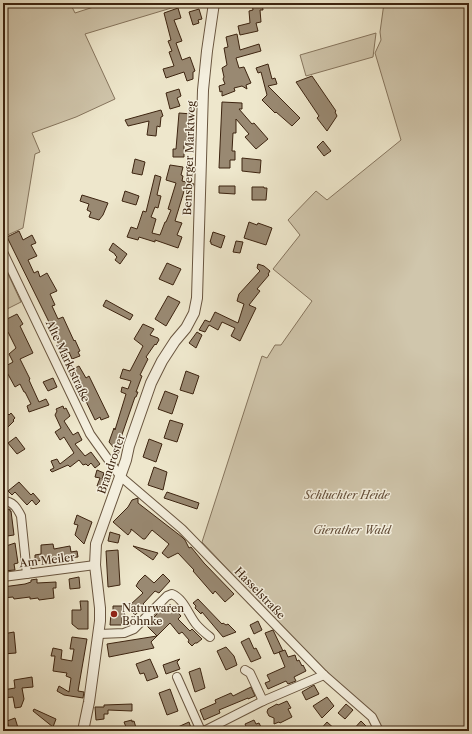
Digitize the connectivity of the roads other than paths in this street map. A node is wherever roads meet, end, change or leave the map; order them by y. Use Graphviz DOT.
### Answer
graph roads {
  1 [pos="214,3"];
  2 [pos="3,252"];
  3 [pos="194,313"];
  4 [pos="120,476"];
  5 [pos="3,501"];
  6 [pos="95,566"];
  7 [pos="27,574"];
  8 [pos="3,577"];
  9 [pos="99,634"];
  10 [pos="210,637"];
  11 [pos="245,670"];
  12 [pos="324,675"];
  13 [pos="177,677"];
  14 [pos="263,701"];
  15 [pos="83,731"];
  16 [pos="201,731"];
  17 [pos="204,731"];
  18 [pos="379,731"];
  1 -- 3 [label="street, Bensberger Marktweg"];
  2 -- 4 [label="street, Alte Marktstraße"];
  3 -- 4 [label="street, Brandroster"];
  4 -- 6 [label="street, Brandroster"];
  4 -- 12 [label="street, Hasselstraße"];
  5 -- 7 [label="street"];
  6 -- 7 [label="street, Am Meiler"];
  6 -- 9 [label="street, Brandroster"];
  7 -- 8 [label="street, Am Meiler"];
  9 -- 10 [label="street"];
  9 -- 15 [label="street, Brandroster"];
  11 -- 14 [label="street"];
  12 -- 14 [label="street"];
  12 -- 18 [label="street, Hasselstraße"];
  13 -- 16 [label="street"];
  14 -- 17 [label="street"];
}
